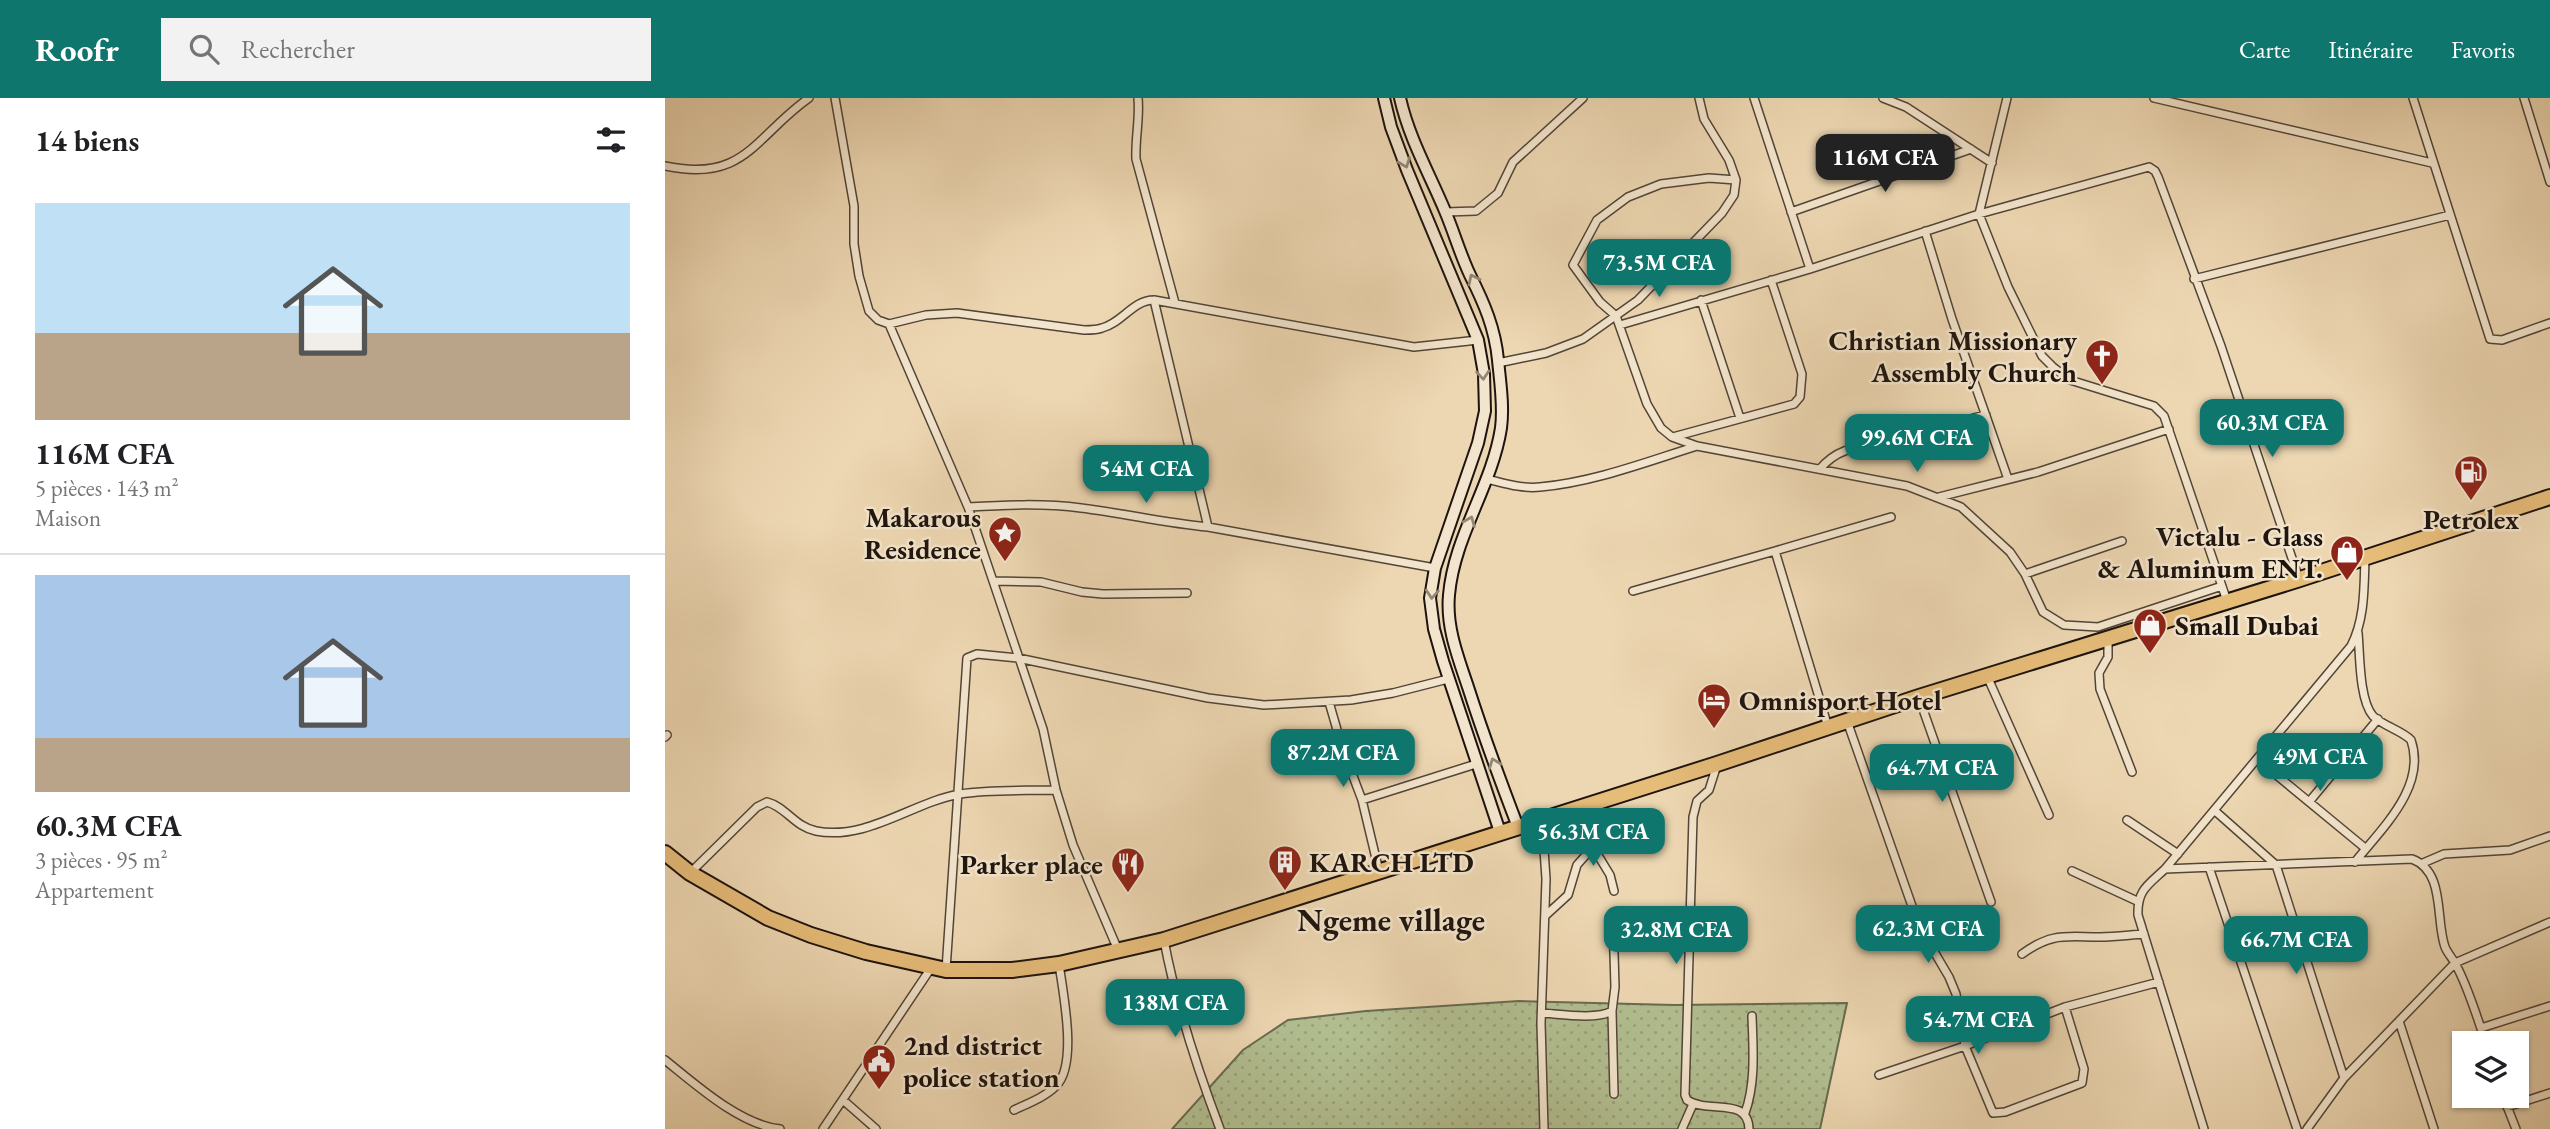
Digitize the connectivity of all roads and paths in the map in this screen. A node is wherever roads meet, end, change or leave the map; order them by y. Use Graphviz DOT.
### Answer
graph roads {
  1 [pos="809,98"];
  2 [pos="835,98"];
  3 [pos="1138,98"];
  4 [pos="1384,98"];
  5 [pos="1400,98"];
  6 [pos="1583,98"];
  7 [pos="1699,98"];
  8 [pos="1754,98"];
  9 [pos="1883,98"];
  10 [pos="2007,98"];
  11 [pos="2154,98"];
  12 [pos="2413,98"];
  13 [pos="2524,98"];
  14 [pos="1971,149"];
  15 [pos="1992,163"];
  16 [pos="2432,163"];
  17 [pos="665,166"];
  18 [pos="1736,180"];
  19 [pos="2550,182"];
  20 [pos="1446,212"];
  21 [pos="1791,212"];
  22 [pos="1979,214"];
  23 [pos="2450,215"];
  24 [pos="1925,231"];
  25 [pos="1810,269"];
  26 [pos="2194,279"];
  27 [pos="1771,280"];
  28 [pos="1154,300"];
  29 [pos="1701,300"];
  30 [pos="1175,303"];
  31 [pos="1616,316"];
  32 [pos="2550,323"];
  33 [pos="889,324"];
  34 [pos="1620,325"];
  35 [pos="1478,340"];
  36 [pos="1498,363"];
  37 [pos="1986,415"];
  38 [pos="1740,418"];
  39 [pos="2169,429"];
  40 [pos="1672,437"];
  41 [pos="1696,446"];
  42 [pos="1820,468"];
  43 [pos="1487,479"];
  44 [pos="2008,480"];
  45 [pos="1939,497"];
  46 [pos="2550,497"];
  47 [pos="968,507"];
  48 [pos="1891,517"];
  49 [pos="1208,527"];
  50 [pos="2122,541"];
  51 [pos="1775,551"];
  52 [pos="2365,557"];
  53 [pos="1435,568"];
  54 [pos="2025,574"];
  55 [pos="2299,579"];
  56 [pos="994,581"];
  57 [pos="2222,586"];
  58 [pos="1633,592"];
  59 [pos="1187,593"];
  60 [pos="2227,601"];
  61 [pos="2358,633"];
  62 [pos="2108,638"];
  63 [pos="1018,658"];
  64 [pos="1987,676"];
  65 [pos="1448,679"];
  66 [pos="1919,697"];
  67 [pos="1329,702"];
  68 [pos="2378,719"];
  69 [pos="1846,721"];
  70 [pos="1828,727"];
  71 [pos="2257,759"];
  72 [pos="1476,764"];
  73 [pos="1717,764"];
  74 [pos="2132,772"];
  75 [pos="1056,790"];
  76 [pos="959,794"];
  77 [pos="1362,800"];
  78 [pos="1598,801"];
  79 [pos="2309,802"];
  80 [pos="2214,810"];
  81 [pos="2049,814"];
  82 [pos="1542,819"];
  83 [pos="2127,820"];
  84 [pos="1518,827"];
  85 [pos="1500,832"];
  86 [pos="2550,837"];
  87 [pos="1594,847"];
  88 [pos="2365,848"];
  89 [pos="665,853"];
  90 [pos="2178,854"];
  91 [pos="2355,862"];
  92 [pos="2423,863"];
  93 [pos="2276,865"];
  94 [pos="2209,867"];
  95 [pos="2165,869"];
  96 [pos="1379,871"];
  97 [pos="2072,871"];
  98 [pos="690,873"];
  99 [pos="1614,891"];
  100 [pos="2137,901"];
  101 [pos="1991,902"];
  102 [pos="1544,917"];
  103 [pos="1613,920"];
  104 [pos="2550,922"];
  105 [pos="2144,934"];
  106 [pos="1164,940"];
  107 [pos="1119,952"];
  108 [pos="2022,954"];
  109 [pos="2455,963"];
  110 [pos="1059,964"];
  111 [pos="931,968"];
  112 [pos="946,970"];
  113 [pos="2159,982"];
  114 [pos="2550,1006"];
  115 [pos="2065,1007"];
  116 [pos="1612,1010"];
  117 [pos="1542,1013"];
  118 [pos="1752,1016"];
  119 [pos="2399,1021"];
  120 [pos="2481,1028"];
  121 [pos="2482,1031"];
  122 [pos="1965,1046"];
  123 [pos="665,1060"];
  124 [pos="1879,1075"];
  125 [pos="2343,1079"];
  126 [pos="2550,1093"];
  127 [pos="1614,1094"];
  128 [pos="843,1100"];
  129 [pos="2529,1100"];
  130 [pos="1693,1104"];
  131 [pos="2507,1108"];
  132 [pos="1014,1110"];
  133 [pos="1745,1114"];
  134 [pos="2515,1127"];
  135 [pos="780,1129"];
  136 [pos="823,1129"];
  137 [pos="876,1129"];
  138 [pos="1220,1129"];
  139 [pos="1543,1129"];
  140 [pos="1682,1129"];
  141 [pos="1749,1129"];
  142 [pos="2204,1129"];
  143 [pos="2297,1129"];
  144 [pos="2307,1129"];
  145 [pos="2434,1129"];
  146 [pos="2504,1129"];
  1 -- 17 [label="street"];
  2 -- 33 [label="street"];
  3 -- 30 [label="street"];
  4 -- 35 [label="main road, one-way"];
  5 -- 20 [label="main road"];
  6 -- 20 [label="street"];
  7 -- 18 [label="street"];
  8 -- 21 [label="street"];
  9 -- 14 [label="street"];
  10 -- 15 [label="street"];
  11 -- 16 [label="street"];
  12 -- 16 [label="street"];
  13 -- 19 [label="street"];
  14 -- 15 [label="street"];
  14 -- 21 [label="street"];
  15 -- 22 [label="street"];
  16 -- 23 [label="street"];
  18 -- 31 [label="street"];
  18 -- 31 [label="street"];
  36 -- 20 [label="main road, one-way"];
  21 -- 25 [label="street"];
  22 -- 24 [label="street"];
  22 -- 26 [label="street"];
  22 -- 39 [label="street"];
  23 -- 26 [label="street"];
  23 -- 32 [label="street"];
  24 -- 25 [label="street"];
  24 -- 37 [label="street"];
  25 -- 27 [label="street"];
  26 -- 55 [label="street"];
  27 -- 29 [label="street"];
  27 -- 38 [label="street"];
  28 -- 30 [label="street"];
  28 -- 33 [label="street"];
  28 -- 49 [label="street"];
  29 -- 34 [label="street"];
  29 -- 38 [label="street"];
  30 -- 35 [label="street"];
  31 -- 34 [label="street"];
  31 -- 36 [label="street"];
  33 -- 47 [label="street"];
  34 -- 40 [label="street"];
  35 -- 53 [label="main road, one-way"];
  36 -- 43 [label="main road"];
  37 -- 42 [label="street"];
  37 -- 44 [label="street"];
  38 -- 40 [label="street"];
  39 -- 44 [label="street"];
  39 -- 57 [label="street"];
  40 -- 41 [label="street"];
  41 -- 42 [label="street"];
  41 -- 43 [label="street"];
  42 -- 45 [label="street"];
  84 -- 43 [label="main road, one-way"];
  44 -- 45 [label="street"];
  45 -- 54 [label="street"];
  46 -- 52 [label="highway"];
  47 -- 49 [label="street"];
  47 -- 56 [label="street"];
  48 -- 51 [label="street"];
  49 -- 53 [label="street"];
  50 -- 54 [label="street"];
  51 -- 58 [label="street"];
  51 -- 70 [label="street"];
  52 -- 55 [label="highway"];
  52 -- 61 [label="street"];
  53 -- 65 [label="main road, one-way"];
  54 -- 57 [label="street"];
  55 -- 60 [label="highway"];
  56 -- 59 [label="street"];
  56 -- 63 [label="street"];
  57 -- 60 [label="street"];
  60 -- 62 [label="highway"];
  61 -- 68 [label="street"];
  61 -- 71 [label="street"];
  62 -- 64 [label="highway"];
  62 -- 74 [label="street"];
  63 -- 67 [label="street"];
  63 -- 75 [label="street"];
  63 -- 76 [label="street"];
  64 -- 66 [label="highway"];
  64 -- 81 [label="street"];
  65 -- 67 [label="street"];
  65 -- 72 [label="main road"];
  66 -- 69 [label="highway"];
  66 -- 101 [label="street"];
  67 -- 77 [label="street"];
  68 -- 79 [label="street"];
  68 -- 88 [label="street"];
  69 -- 70 [label="highway"];
  69 -- 122 [label="street"];
  70 -- 73 [label="highway"];
  71 -- 79 [label="street"];
  71 -- 80 [label="street"];
  72 -- 77 [label="street"];
  72 -- 85 [label="main road"];
  73 -- 78 [label="highway"];
  73 -- 130 [label="street"];
  75 -- 76 [label="street"];
  75 -- 107 [label="street"];
  76 -- 98 [label="street"];
  76 -- 112 [label="street"];
  77 -- 96 [label="street"];
  78 -- 82 [label="highway"];
  78 -- 87 [label="street"];
  79 -- 88 [label="street"];
  80 -- 90 [label="street"];
  80 -- 93 [label="street"];
  82 -- 84 [label="highway"];
  82 -- 102 [label="street"];
  83 -- 90 [label="street"];
  84 -- 85 [label="highway"];
  85 -- 96 [label="highway"];
  86 -- 92 [label="street"];
  87 -- 99 [label="street"];
  87 -- 102 [label="street"];
  88 -- 91 [label="street"];
  89 -- 98 [label="highway"];
  90 -- 95 [label="street"];
  91 -- 92 [label="street"];
  91 -- 93 [label="street"];
  92 -- 109 [label="street"];
  93 -- 94 [label="street"];
  93 -- 125 [label="street"];
  94 -- 95 [label="street"];
  94 -- 143 [label="street"];
  95 -- 100 [label="street"];
  96 -- 106 [label="highway"];
  97 -- 100 [label="street"];
  98 -- 111 [label="highway"];
  100 -- 105 [label="street"];
  102 -- 117 [label="street"];
  103 -- 116 [label="street"];
  104 -- 109 [label="street"];
  105 -- 108 [label="street"];
  105 -- 113 [label="street"];
  106 -- 107 [label="highway"];
  106 -- 138 [label="street"];
  107 -- 110 [label="highway"];
  109 -- 119 [label="street"];
  109 -- 120 [label="street"];
  110 -- 112 [label="highway"];
  110 -- 132 [label="street"];
  111 -- 112 [label="highway"];
  111 -- 128 [label="street"];
  113 -- 115 [label="street"];
  113 -- 142 [label="street"];
  114 -- 120 [label="street"];
  115 -- 122 [label="street"];
  115 -- 122 [label="street"];
  116 -- 117 [label="street"];
  116 -- 127 [label="street"];
  117 -- 139 [label="street"];
  118 -- 133 [label="street"];
  119 -- 125 [label="street"];
  119 -- 145 [label="street"];
  120 -- 121 [label="street"];
  122 -- 124 [label="street"];
  123 -- 135 [label="street"];
  125 -- 144 [label="street"];
  126 -- 129 [label="street"];
  128 -- 136 [label="street"];
  128 -- 137 [label="street"];
  130 -- 133 [label="street"];
  130 -- 140 [label="street"];
  131 -- 134 [label="street"];
  133 -- 141 [label="street"];
  134 -- 146 [label="street"];
}
